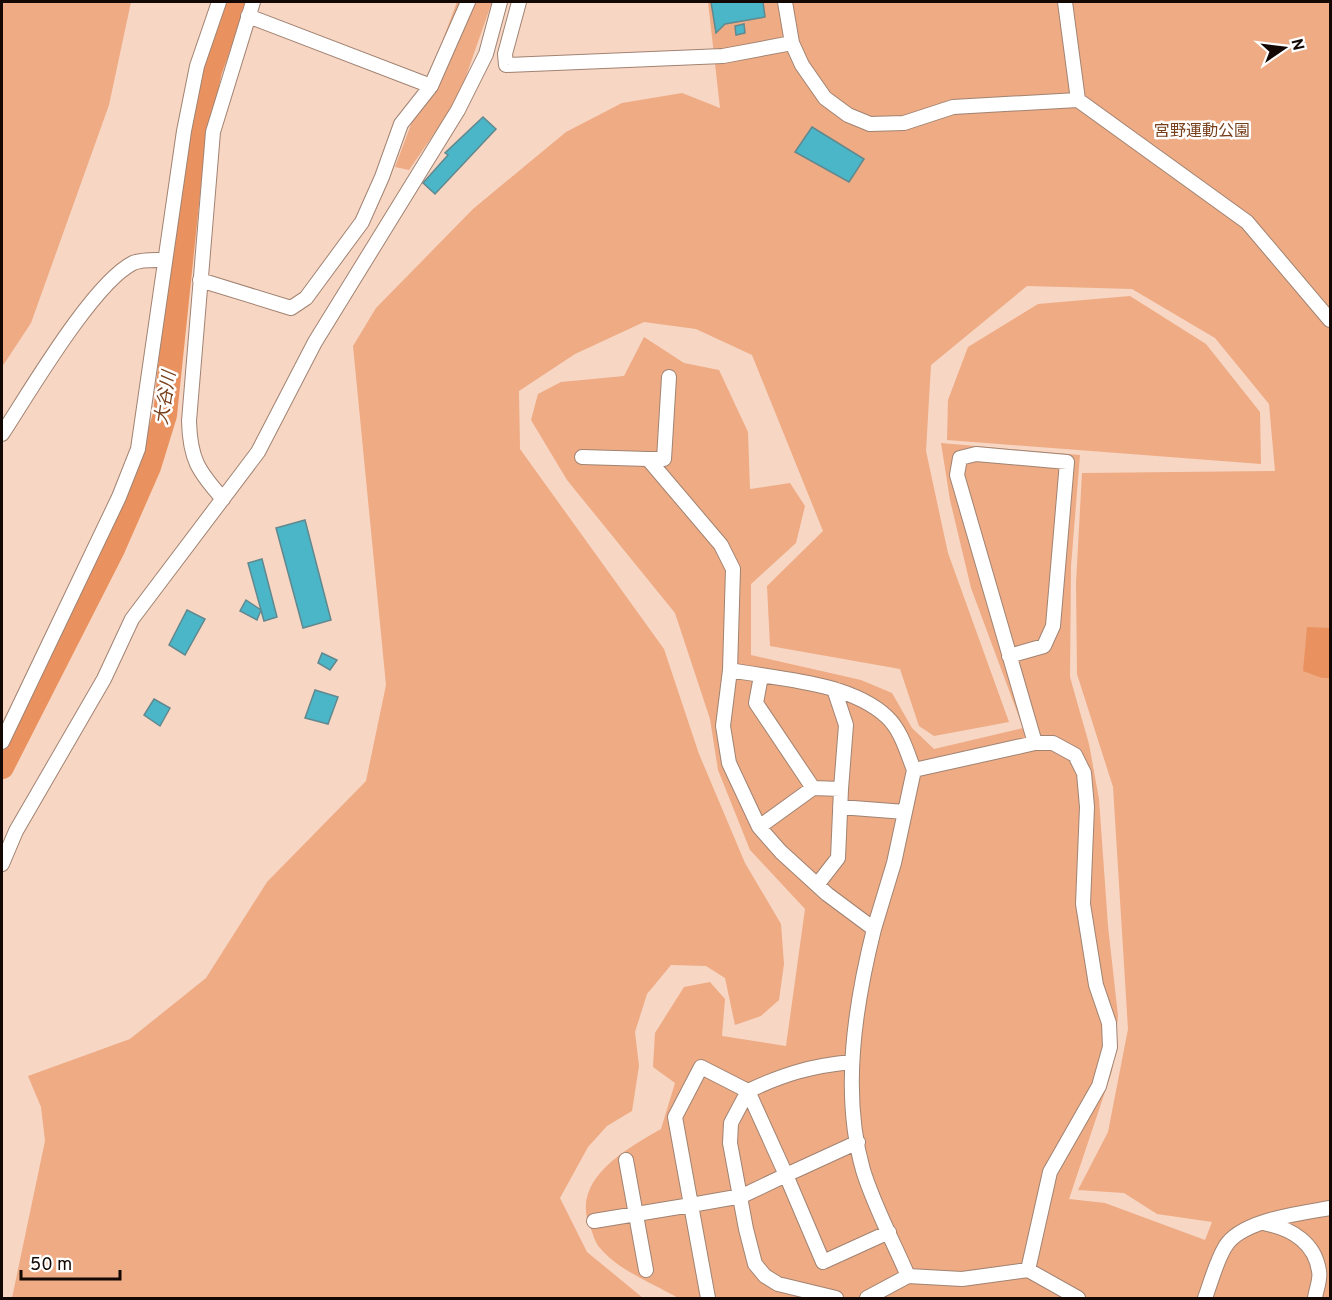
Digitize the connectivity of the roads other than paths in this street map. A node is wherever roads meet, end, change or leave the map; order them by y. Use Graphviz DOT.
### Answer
graph roads {
  1 [pos="219,2"];
  2 [pos="253,2"];
  3 [pos="468,2"];
  4 [pos="501,2"];
  5 [pos="519,2"];
  6 [pos="784,2"];
  7 [pos="1065,2"];
  8 [pos="248,16"];
  9 [pos="792,43"];
  10 [pos="431,86"];
  11 [pos="1078,100"];
  12 [pos="165,260"];
  13 [pos="200,280"];
  14 [pos="1330,320"];
  15 [pos="669,376"];
  16 [pos="2,434"];
  17 [pos="582,456"];
  18 [pos="648,459"];
  19 [pos="223,499"];
  20 [pos="1009,656"];
  21 [pos="730,670"];
  22 [pos="761,676"];
  23 [pos="834,689"];
  24 [pos="2,742"];
  25 [pos="1035,743"];
  26 [pos="914,770"];
  27 [pos="813,788"];
  28 [pos="841,789"];
  29 [pos="840,807"];
  30 [pos="905,812"];
  31 [pos="759,827"];
  32 [pos="2,864"];
  33 [pos="817,885"];
  34 [pos="874,929"];
  35 [pos="851,1062"];
  36 [pos="748,1091"];
  37 [pos="858,1142"];
  38 [pos="626,1161"];
  39 [pos="786,1175"];
  40 [pos="742,1196"];
  41 [pos="692,1205"];
  42 [pos="1325,1209"];
  43 [pos="636,1214"];
  44 [pos="594,1221"];
  45 [pos="1262,1223"];
  46 [pos="889,1232"];
  47 [pos="646,1270"];
  48 [pos="1028,1270"];
  49 [pos="908,1276"];
  50 [pos="708,1299"];
  51 [pos="836,1299"];
  52 [pos="867,1299"];
  53 [pos="1078,1299"];
  54 [pos="1205,1299"];
  55 [pos="1315,1299"];
  1 -- 12 [label="street"];
  2 -- 8 [label="street"];
  3 -- 10 [label="street"];
  4 -- 19 [label="street"];
  5 -- 9 [label="street"];
  6 -- 9 [label="street"];
  7 -- 11 [label="street"];
  8 -- 10 [label="street"];
  8 -- 13 [label="street"];
  9 -- 11 [label="street"];
  10 -- 13 [label="street"];
  11 -- 14 [label="street"];
  12 -- 16 [label="street"];
  12 -- 24 [label="street"];
  13 -- 19 [label="street"];
  15 -- 18 [label="street"];
  17 -- 18 [label="street"];
  18 -- 21 [label="street"];
  19 -- 32 [label="street"];
  20 -- 20 [label="street"];
  20 -- 25 [label="street"];
  21 -- 22 [label="street"];
  21 -- 31 [label="street"];
  22 -- 23 [label="street"];
  22 -- 27 [label="street"];
  23 -- 26 [label="street"];
  23 -- 28 [label="street"];
  25 -- 26 [label="street"];
  25 -- 48 [label="street"];
  26 -- 30 [label="street"];
  27 -- 28 [label="street"];
  27 -- 31 [label="street"];
  28 -- 29 [label="street"];
  29 -- 30 [label="street"];
  29 -- 33 [label="street"];
  30 -- 34 [label="street"];
  31 -- 33 [label="street"];
  33 -- 34 [label="street"];
  34 -- 35 [label="street"];
  35 -- 36 [label="street"];
  35 -- 37 [label="street"];
  36 -- 39 [label="street"];
  36 -- 40 [label="street"];
  36 -- 41 [label="street"];
  37 -- 39 [label="street"];
  37 -- 46 [label="street"];
  38 -- 43 [label="street"];
  39 -- 40 [label="street"];
  39 -- 46 [label="street"];
  40 -- 41 [label="street"];
  40 -- 51 [label="street"];
  41 -- 43 [label="street"];
  41 -- 50 [label="street"];
  42 -- 45 [label="street"];
  43 -- 44 [label="street"];
  43 -- 47 [label="street"];
  45 -- 54 [label="street"];
  45 -- 55 [label="street"];
  46 -- 49 [label="street"];
  48 -- 49 [label="street"];
  48 -- 53 [label="street"];
  49 -- 52 [label="street"];
}
